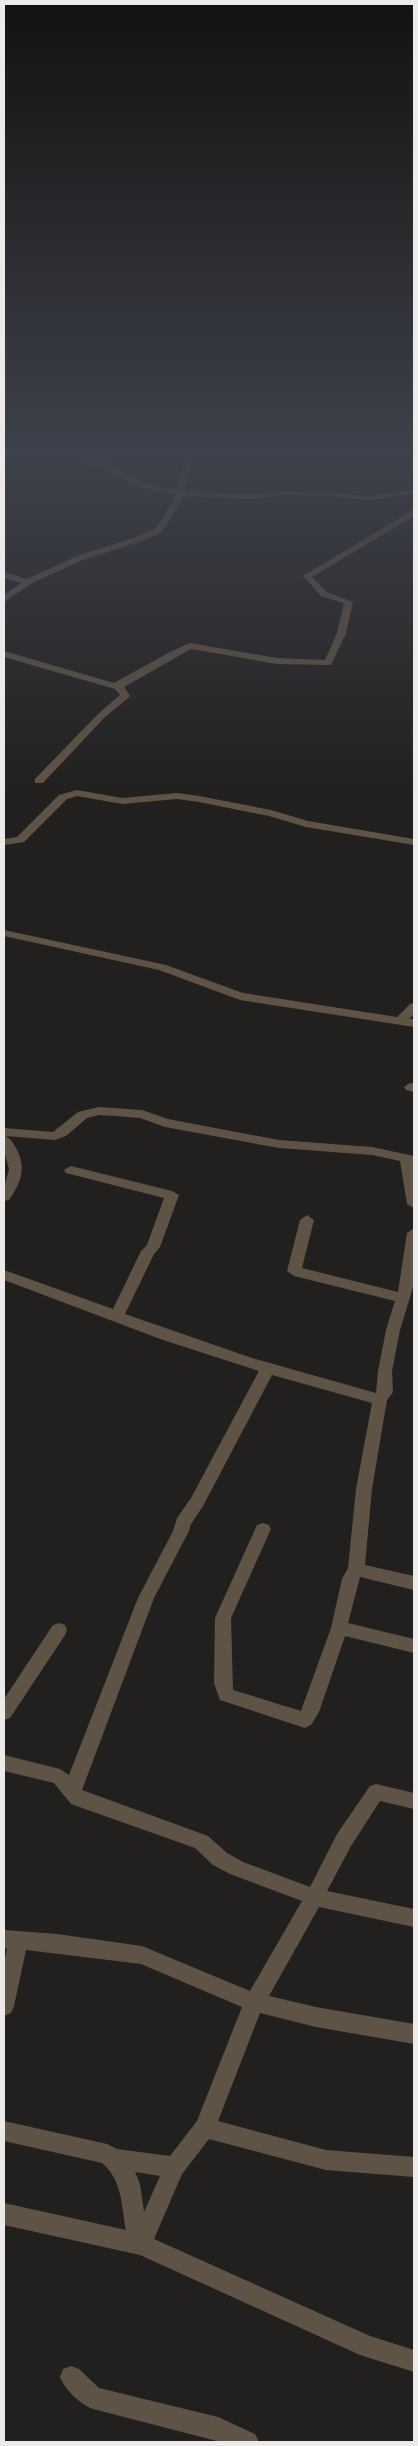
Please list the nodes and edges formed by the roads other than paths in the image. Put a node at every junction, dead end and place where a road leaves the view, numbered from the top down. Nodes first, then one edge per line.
1 (60, 567) edge
2 (320, 567) edge
3 (4, 575) edge
4 (28, 582) junction
5 (4, 599) edge
6 (4, 654) edge
7 (118, 686) junction
8 (39, 781) dead end
9 (4, 842) edge
10 (414, 842) edge
11 (4, 933) edge
12 (414, 1007) edge
13 (401, 1020) junction
14 (414, 1023) edge
15 (4, 1132) edge
16 (4, 1140) edge
17 (410, 1159) edge
18 (71, 1170) dead end
19 (4, 1197) edge
20 (414, 1204) edge
21 (307, 1220) dead end
22 (414, 1233) edge
23 (4, 1275) edge
24 (403, 1298) junction
25 (117, 1316) junction
26 (267, 1370) junction
27 (380, 1400) junction
28 (263, 1529) dead end
29 (356, 1569) junction
30 (414, 1583) edge
31 (339, 1628) junction
32 (59, 1630) dead end
33 (414, 1646) edge
34 (4, 1713) edge
35 (4, 1763) edge
36 (72, 1792) junction
37 (414, 1800) edge
38 (314, 1897) junction
39 (414, 1918) edge
40 (11, 1940) edge
41 (254, 2002) junction
42 (4, 2006) edge
43 (414, 2034) edge
44 (205, 2128) junction
45 (4, 2131) edge
46 (114, 2159) junction
47 (175, 2167) junction
48 (414, 2168) edge
49 (4, 2214) edge
50 (141, 2244) junction
51 (414, 2361) edge
52 (71, 2376) dead end
53 (247, 2442) edge

1 - 4 street
2 - 7 street
3 - 4 street
4 - 5 street
6 - 7 street
7 - 8 street
9 - 10 street
11 - 13 street
12 - 13 street
13 - 14 street
15 - 17 street
16 - 19 street
17 - 20 street
18 - 25 street
21 - 24 street
22 - 24 street
23 - 25 street
24 - 27 street
25 - 26 street
26 - 27 street
26 - 36 street
27 - 29 street
28 - 31 street
29 - 30 street
29 - 31 street
31 - 33 street
32 - 34 street
35 - 36 street
36 - 38 street
37 - 38 street
38 - 39 street
38 - 41 street
40 - 41 street
40 - 42 street
41 - 43 street
41 - 44 street
44 - 47 street
44 - 48 street
45 - 46 street
46 - 47 street
46 - 50 street
47 - 50 street
49 - 50 street
50 - 51 street
52 - 53 street

